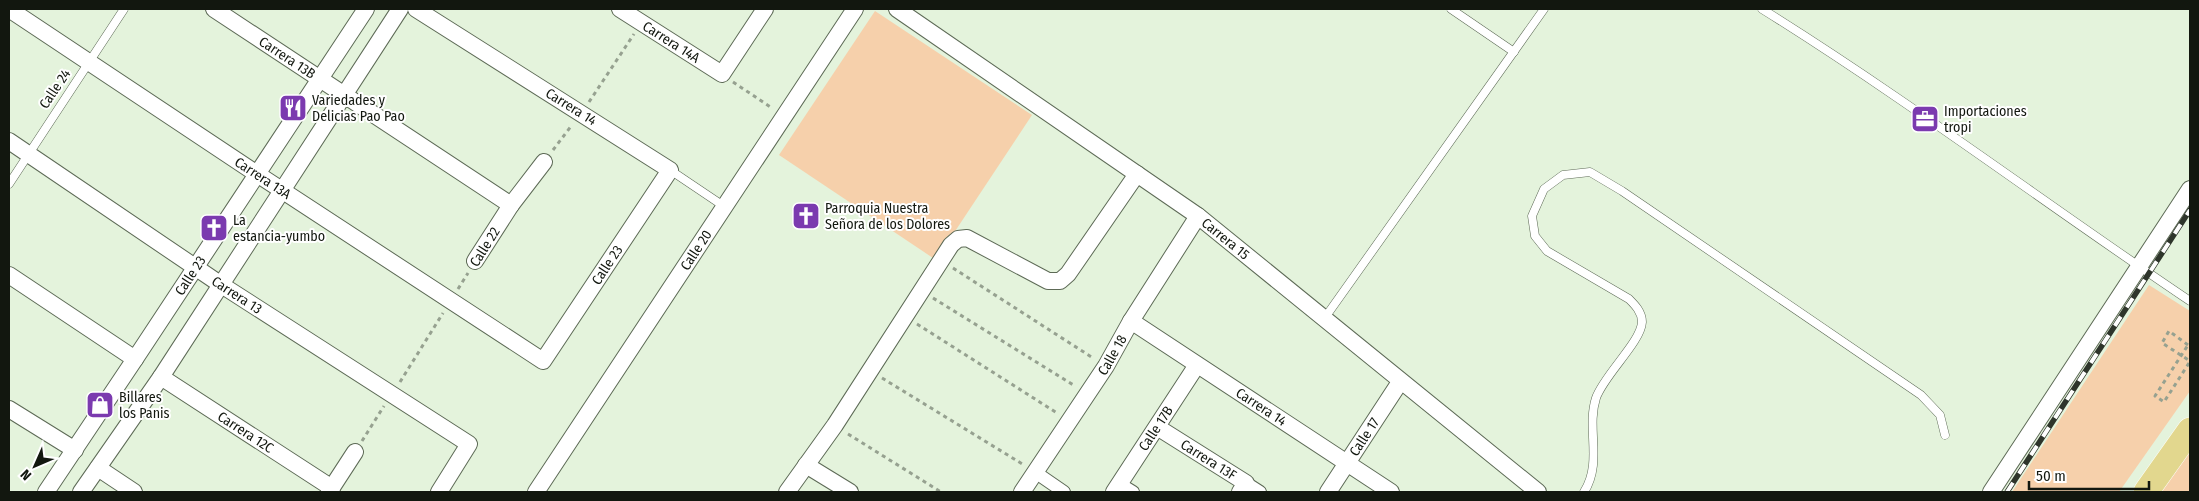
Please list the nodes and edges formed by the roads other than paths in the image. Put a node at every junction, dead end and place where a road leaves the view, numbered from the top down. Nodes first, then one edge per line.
1 (9, 9) edge
2 (124, 9) edge
3 (214, 9) edge
4 (366, 9) edge
5 (400, 9) edge
6 (416, 9) edge
7 (620, 9) edge
8 (765, 9) edge
9 (855, 9) edge
10 (897, 9) edge
11 (1451, 9) edge
12 (1544, 9) edge
13 (1762, 9) edge
14 (1514, 52) junction
15 (89, 62) junction
16 (320, 78) junction
17 (344, 95) junction
18 (9, 142) edge
19 (27, 154) junction
20 (544, 162) road end
21 (670, 170) junction
22 (257, 174) junction
23 (1137, 174) junction
24 (9, 184) edge
25 (282, 190) junction
26 (2190, 190) edge
27 (511, 205) junction
28 (725, 207) junction
29 (1198, 216) junction
30 (475, 261) road end
31 (2138, 266) junction
32 (196, 267) junction
33 (9, 275) edge
34 (220, 284) junction
35 (2190, 301) edge
36 (1324, 318) junction
37 (1131, 321) junction
38 (135, 360) junction
39 (544, 361) joint
40 (1197, 365) junction
41 (161, 376) junction
42 (1400, 382) junction
43 (9, 408) edge
44 (1157, 427) junction
45 (2190, 430) edge
46 (1945, 435) dead end
47 (75, 450) junction
48 (355, 452) road end
49 (1347, 463) junction
50 (806, 464) junction
51 (98, 468) junction
52 (1035, 472) junction
53 (1243, 488) edge
54 (1122, 489) edge
55 (330, 490) edge
56 (46, 492) edge
57 (82, 492) edge
58 (134, 492) edge
59 (439, 492) edge
60 (536, 492) edge
61 (787, 492) edge
62 (850, 492) edge
63 (1022, 492) edge
64 (1064, 492) edge
65 (1260, 492) edge
66 (1328, 492) edge
67 (1391, 492) edge
68 (1538, 492) edge
69 (1584, 492) edge
70 (1991, 492) edge
71 (2146, 492) edge

1 - 15 street, Carrera 13A
2 - 15 lane, Calle 24
3 - 16 street, Carrera 13B
4 - 16 street, Calle 23
5 - 17 street
6 - 21 street, Carrera 14
7 - 8 street, Carrera 14A
9 - 28 street, Calle 20
10 - 23 street, Carrera 15
11 - 14 lane
12 - 14 lane
13 - 31 lane
14 - 36 lane
15 - 19 lane, Calle 24
15 - 22 street, Carrera 13A
16 - 17 street, Carrera 13B
16 - 22 street, Calle 23
17 - 25 street
17 - 27 street, Carrera 13B
18 - 19 street, Carrera 13
19 - 24 lane, Calle 24
19 - 32 street, Carrera 13
20 - 27 street, Calle 22
21 - 28 lane, Carrera 14
21 - 39 street, Calle 23
22 - 25 street, Carrera 13A
22 - 32 street, Calle 23
23 - 29 street, Carrera 15
23 - 50 street
25 - 34 street
25 - 39 street, Carrera 13A
26 - 31 street
27 - 30 street, Calle 22
28 - 60 street, Calle 20
29 - 36 street, Carrera 15
29 - 37 street, Calle 18
31 - 35 lane
31 - 70 street
32 - 34 street, Carrera 13
32 - 38 street, Calle 23
33 - 38 street
34 - 41 street
34 - 59 street, Carrera 13
36 - 42 street, Carrera 15
37 - 40 street, Carrera 14
37 - 52 street, Calle 18
38 - 47 street, Calle 23
40 - 44 street, Calle 17B
40 - 49 street, Carrera 14
41 - 51 street
41 - 55 street, Carrera 12C
42 - 49 street, Calle 17
42 - 68 street, Carrera 15
43 - 47 street
44 - 53 street, Carrera 13F
44 - 54 street, Calle 17B
45 - 71 main road
46 - 69 lane
47 - 56 street, Calle 23
48 - 55 street
49 - 66 street, Calle 17
49 - 67 street, Carrera 14
50 - 61 street
50 - 62 street
51 - 57 street
51 - 58 street
52 - 63 street, Calle 18
52 - 64 street
53 - 65 street, Carrera 13F

